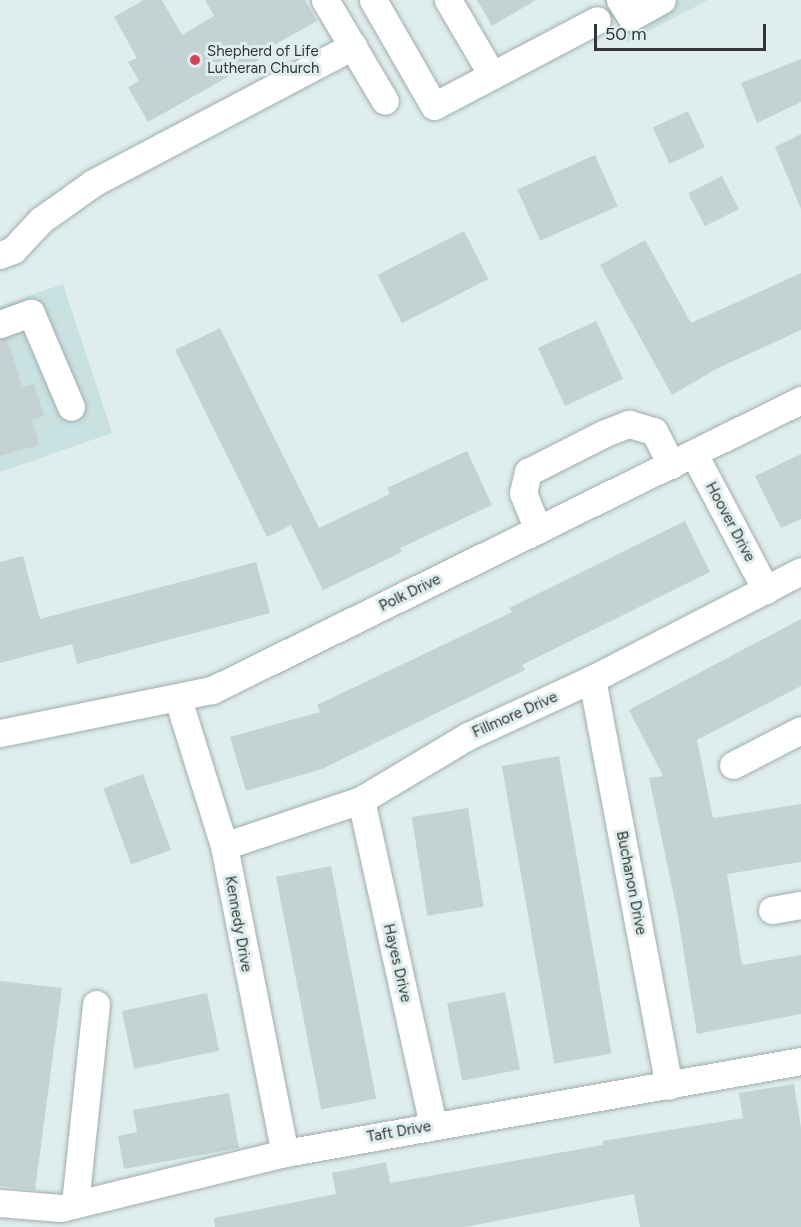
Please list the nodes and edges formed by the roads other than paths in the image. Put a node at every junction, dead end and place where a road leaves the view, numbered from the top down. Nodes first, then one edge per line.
1 (325, 0) edge
2 (373, 0) edge
3 (448, 0) edge
4 (620, 0) edge
5 (662, 0) edge
6 (597, 20) dead end
7 (353, 46) junction
8 (492, 75) junction
9 (385, 101) dead end
10 (0, 255) edge
11 (0, 324) edge
12 (801, 400) edge
13 (71, 407) dead end
14 (683, 460) junction
15 (538, 530) junction
16 (801, 571) edge
17 (766, 590) junction
18 (592, 680) junction
19 (178, 699) junction
20 (801, 730) edge
21 (0, 733) edge
22 (733, 765) dead end
23 (361, 800) junction
24 (224, 846) junction
25 (801, 905) edge
26 (772, 910) dead end
27 (96, 1004) dead end
28 (801, 1061) edge
29 (669, 1086) junction
30 (433, 1126) junction
31 (285, 1153) junction
32 (0, 1203) edge
33 (75, 1204) junction

1 - 7 street
2 - 8 street
3 - 8 street
4 - 5 street
6 - 8 street
7 - 9 street
7 - 10 street
11 - 13 street
12 - 14 street, Polk Drive
14 - 15 street, Polk Drive
14 - 15 street, Hoover Drive
14 - 17 street, Hoover Drive
15 - 19 street, Polk Drive
16 - 17 street, Fillmore Drive
17 - 18 street, Fillmore Drive
18 - 23 street, Fillmore Drive
18 - 29 street, Buchanon Drive
19 - 21 street, Polk Drive
19 - 24 street, Kennedy Drive
20 - 22 street
23 - 24 street, Fillmore Drive
23 - 30 street, Hayes Drive
24 - 31 street, Kennedy Drive
25 - 26 street
27 - 33 street
28 - 29 street, Taft Drive
29 - 30 street, Taft Drive
30 - 31 street, Taft Drive
31 - 33 street, Taft Drive
32 - 33 street, Taft Drive

